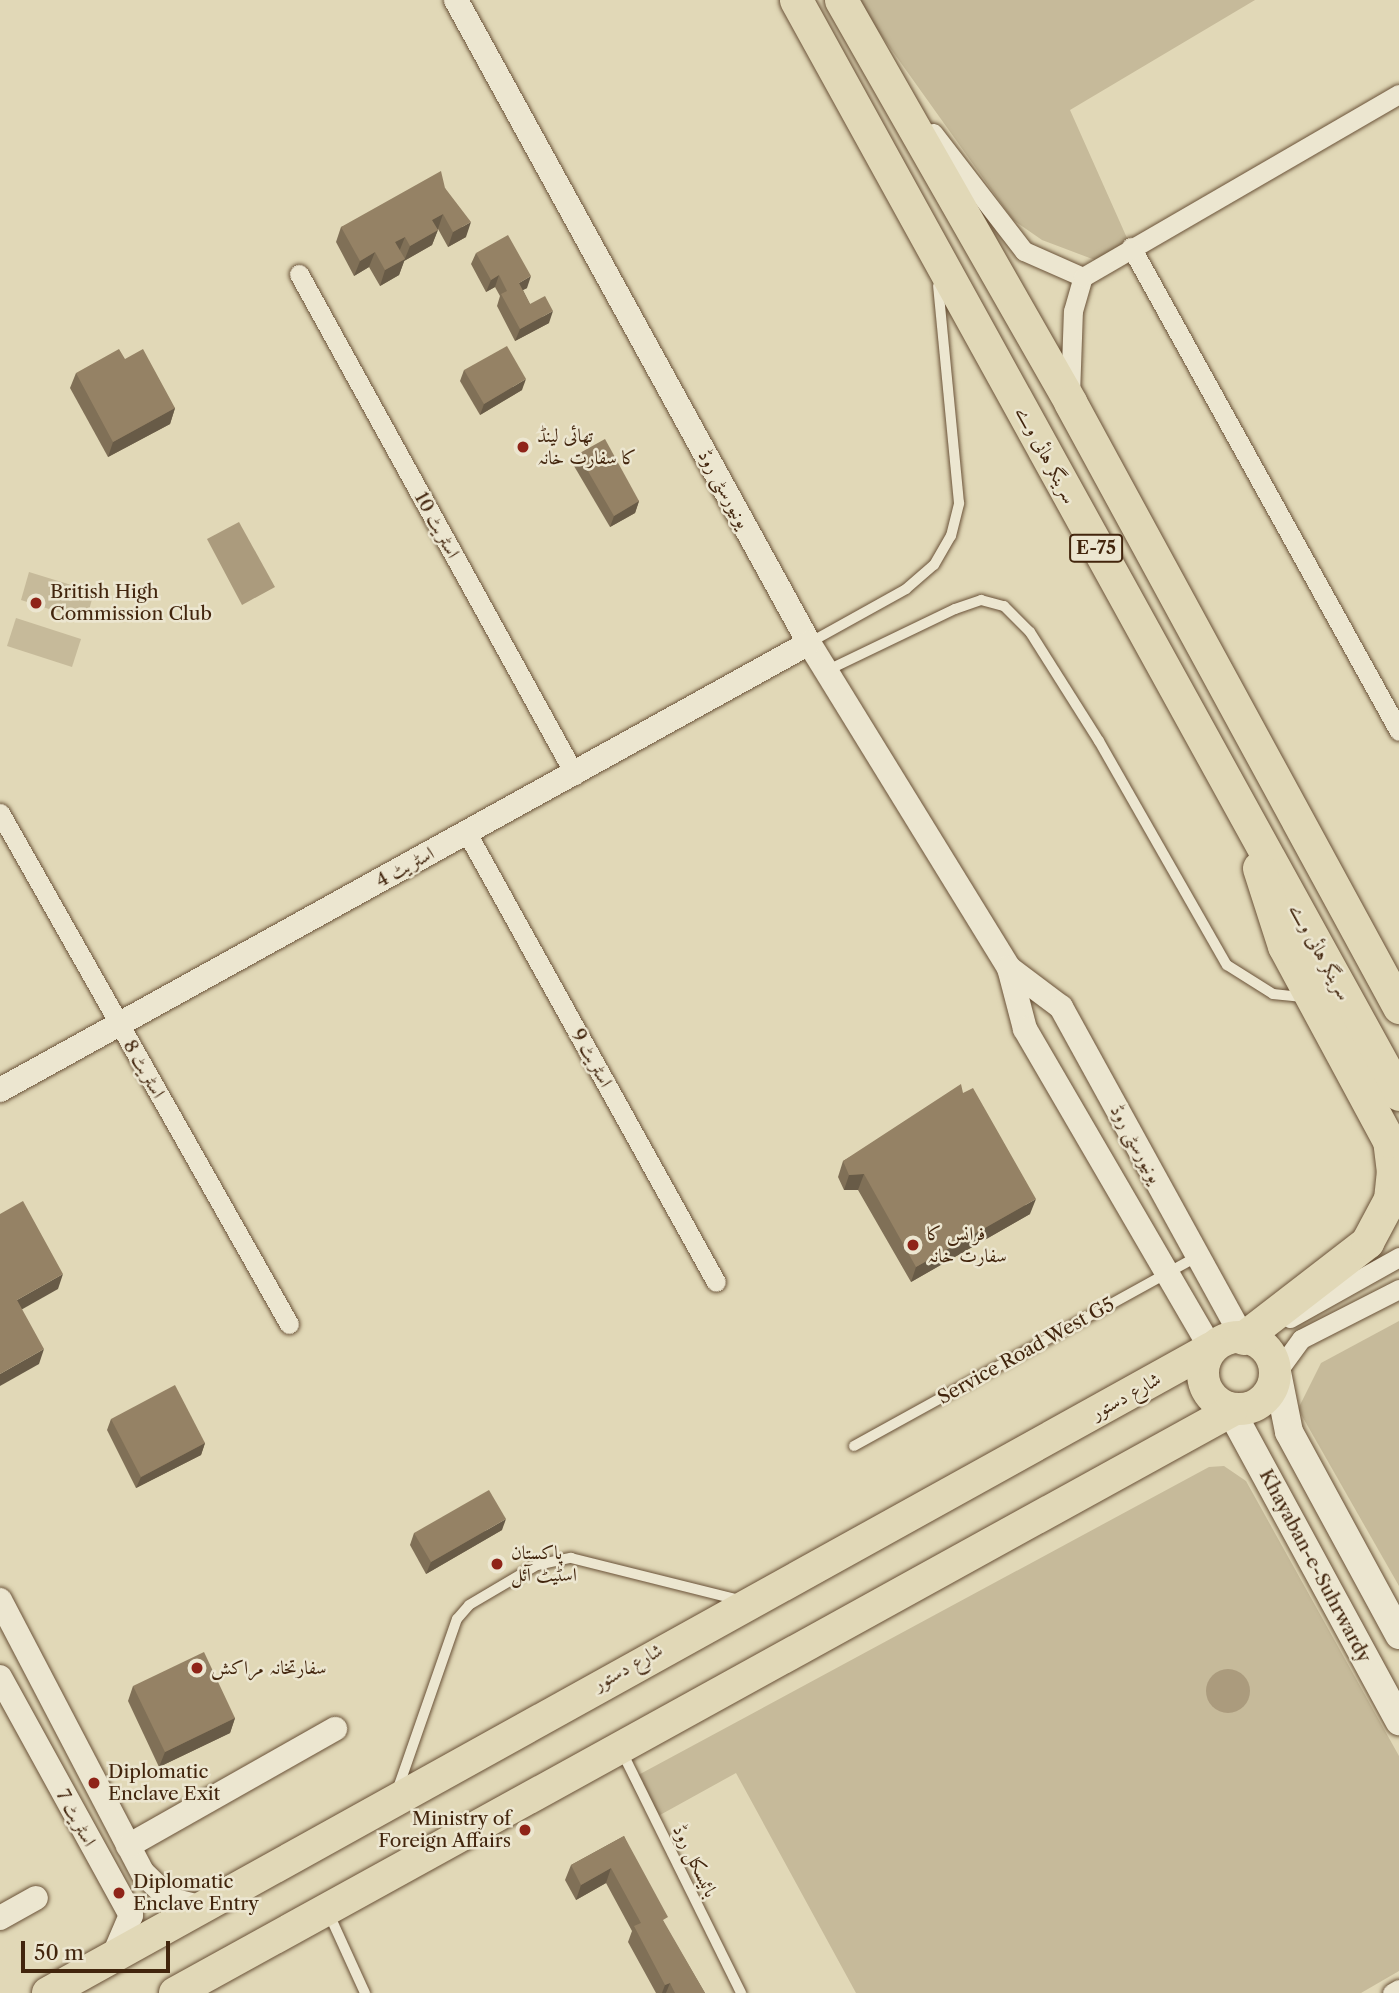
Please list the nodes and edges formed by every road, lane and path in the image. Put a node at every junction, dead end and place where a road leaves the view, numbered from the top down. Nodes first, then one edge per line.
1 (456, 0) edge
2 (796, 0) edge
3 (844, 6) edge
4 (1399, 94) edge
5 (924, 227) junction
6 (1131, 247) junction
7 (299, 274) dead end
8 (1083, 277) junction
9 (1070, 402) junction
10 (809, 643) junction
11 (826, 671) junction
12 (1393, 705) edge
13 (1399, 731) edge
14 (575, 775) junction
15 (0, 813) edge
16 (1249, 823) junction
17 (467, 833) junction
18 (1009, 968) junction
19 (1313, 998) junction
20 (1399, 1007) edge
21 (119, 1024) junction
22 (0, 1090) edge
23 (1399, 1094) edge
24 (1198, 1256) junction
25 (1399, 1257) edge
26 (1166, 1273) junction
27 (716, 1282) dead end
28 (1399, 1289) edge
29 (289, 1324) dead end
30 (1249, 1340) junction
31 (1211, 1348) junction
32 (1277, 1372) junction
33 (1231, 1411) junction
34 (854, 1446) dead end
35 (1316, 1483) junction
36 (1281, 1504) junction
37 (0, 1600) edge
38 (747, 1601) junction
39 (1399, 1635) edge
40 (0, 1677) edge
41 (1399, 1721) edge
42 (335, 1729) dead end
43 (618, 1744) junction
44 (395, 1798) junction
45 (128, 1846) junction
46 (36, 1898) dead end
47 (202, 1908) junction
48 (326, 1908) junction
49 (0, 1918) edge
50 (113, 1958) junction
51 (1399, 1989) edge
52 (48, 1993) edge
53 (175, 1993) edge
54 (365, 1993) edge
55 (741, 1993) edge
56 (1392, 1993) edge

1 - 10 street, یونیورسٹی روڈ
2 - 5 highway, سرینگر ہائی وے / E-75
3 - 8 street
3 - 9 highway, E-75
4 - 6 street
5 - 10 lane
5 - 16 highway, سرینگر ہائی وے / E-75
6 - 8 street
6 - 12 street
7 - 14 street, اسٹریٹ 10
8 - 9 street
9 - 20 highway, E-75
10 - 11 street, یونیورسٹی روڈ
10 - 14 street, اسٹریٹ 4
11 - 18 street, یونیورسٹی روڈ
11 - 19 lane
12 - 13 street
14 - 17 street, اسٹریٹ 4
15 - 21 street, اسٹریٹ 8
16 - 19 highway
16 - 23 highway, سرینگر ہائی وے / E-75
17 - 21 street, اسٹریٹ 4
17 - 27 street, اسٹریٹ 9
18 - 24 street, یونیورسٹی روڈ
18 - 26 street, یونیورسٹی روڈ
19 - 30 highway
21 - 22 street, اسٹریٹ 4
21 - 29 street, اسٹریٹ 8
24 - 26 lane, Service Road West G5
24 - 30 street, یونیورسٹی روڈ
25 - 30 street
26 - 31 street, یونیورسٹی روڈ
26 - 34 lane, Service Road West G5
28 - 32 street
30 - 31 main road
30 - 32 main road
31 - 33 main road
31 - 38 main road, شارع دستور
32 - 33 main road
32 - 35 main road, Khayaban-e-Suhrwardy
33 - 36 main road, Khayaban-e-Suhrwardy
33 - 43 main road
35 - 36 main road
35 - 39 main road, Khayaban-e-Suhrwardy
36 - 41 main road, Khayaban-e-Suhrwardy
37 - 45 street
38 - 44 main road, شارع دستور
38 - 44 lane
40 - 50 street, اسٹریٹ 7
42 - 45 street
43 - 48 main road
43 - 55 lane, بائیسکل روڈ
44 - 47 main road, شارع دستور
45 - 47 street
46 - 49 street
47 - 50 main road, شارع دستور
48 - 53 main road
48 - 54 lane
50 - 52 main road, شارع دستور
51 - 56 street

